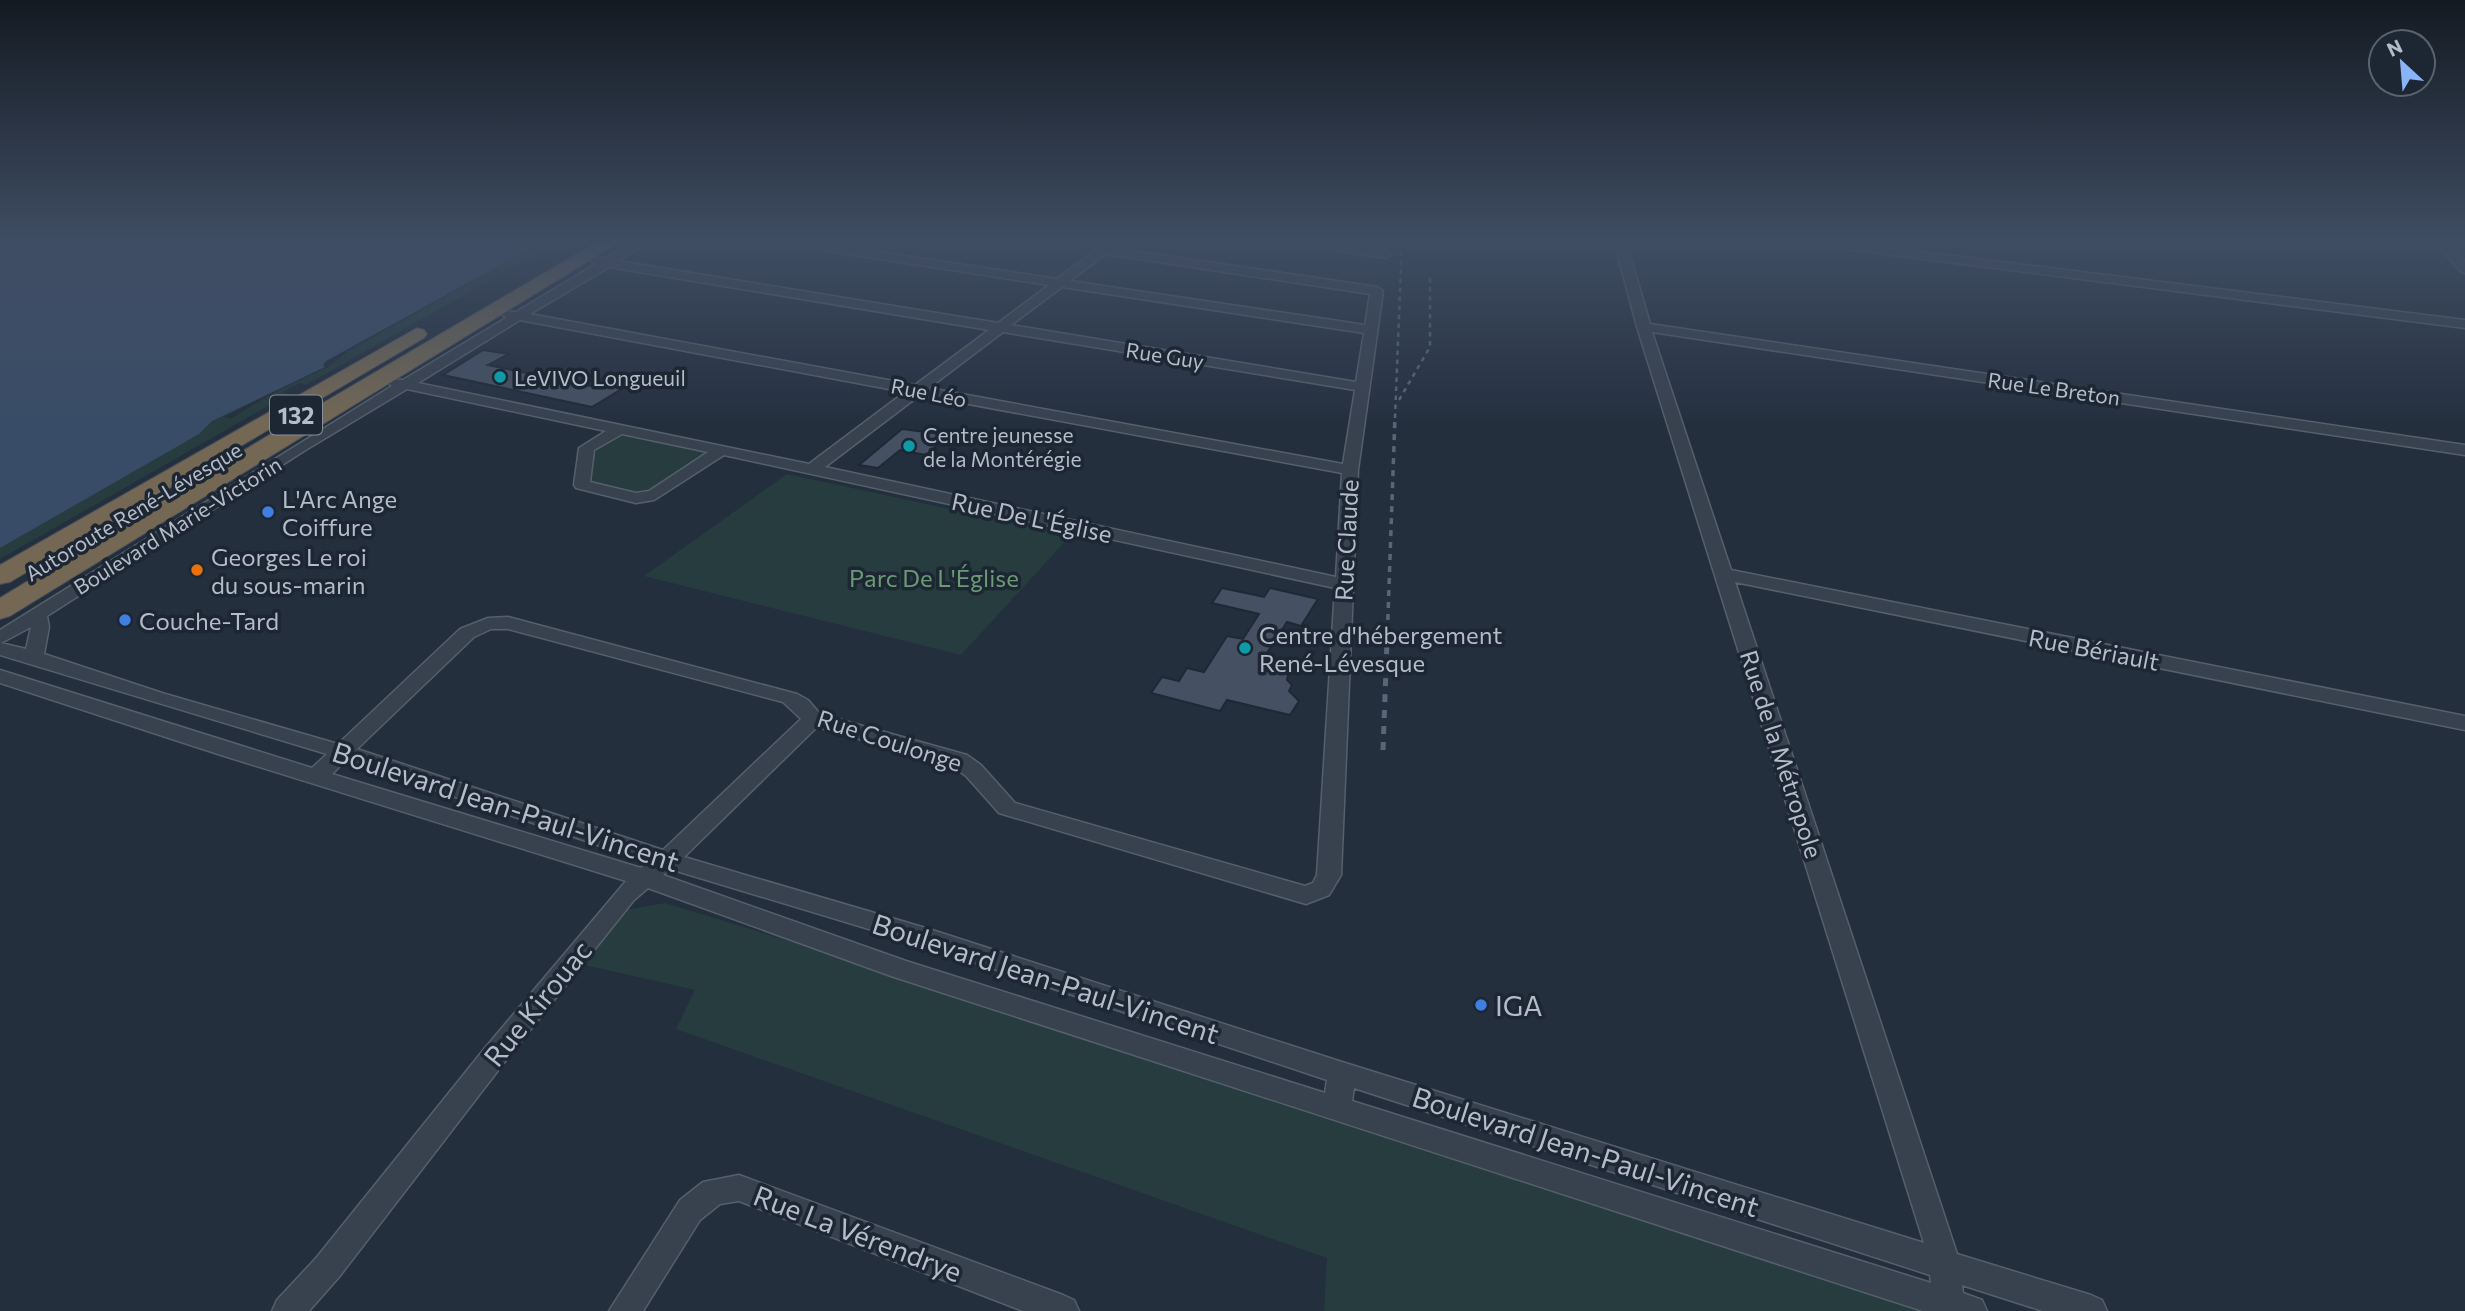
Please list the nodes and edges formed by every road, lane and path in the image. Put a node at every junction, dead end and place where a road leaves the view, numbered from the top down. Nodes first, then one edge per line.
1 (472, 302) edge
2 (507, 302) edge
3 (509, 302) edge
4 (513, 302) edge
5 (530, 302) edge
6 (870, 302) edge
7 (1034, 302) edge
8 (1186, 302) edge
9 (1375, 302) edge
10 (1637, 302) edge
11 (2292, 302) edge
12 (514, 314) junction
13 (2465, 324) edge
14 (1644, 327) junction
15 (1000, 328) junction
16 (1370, 330) junction
17 (400, 383) junction
18 (1361, 387) junction
19 (917, 390) junction
20 (620, 429) junction
21 (721, 450) junction
22 (2465, 450) edge
23 (812, 469) junction
24 (1350, 470) junction
25 (1724, 574) junction
26 (0, 576) edge
27 (1343, 584) junction
28 (0, 591) edge
29 (0, 601) edge
30 (0, 610) edge
31 (37, 614) junction
32 (0, 624) edge
33 (0, 638) edge
34 (0, 649) edge
35 (34, 657) junction
36 (3, 679) edge
37 (813, 719) junction
38 (2465, 723) edge
39 (343, 752) junction
40 (316, 777) junction
41 (667, 860) junction
42 (1329, 875) joint
43 (645, 878) junction
44 (1342, 1073) junction
45 (1337, 1108) junction
46 (1944, 1265) junction
47 (1956, 1308) edge
48 (288, 1311) edge
49 (625, 1311) edge
50 (1063, 1311) edge
51 (2091, 1311) edge

1 - 26 highway, Autoroute René-Lévesque
2 - 28 highway, Autoroute René-Lévesque / 132
3 - 29 highway
4 - 30 highway
5 - 12 street, Boulevard Marie-Victorin
6 - 15 street, Rue Guy
7 - 15 street
8 - 16 street
9 - 16 street, Rue Claude
10 - 14 street, Rue de la Métropole
11 - 13 street
12 - 17 street, Boulevard Marie-Victorin
12 - 19 street, Rue Léo
14 - 22 street, Rue Le Breton
14 - 25 street, Rue de la Métropole
15 - 18 street, Rue Guy
15 - 19 street
16 - 18 street, Rue Claude
17 - 20 street, Rue De L'Église
17 - 31 street, Boulevard Marie-Victorin
17 - 32 street, Boulevard Marie-Victorin
18 - 24 street, Rue Claude
19 - 23 street
19 - 24 street, Rue Léo
20 - 21 street, Rue De L'Église
20 - 21 street
21 - 23 street, Rue De L'Église
23 - 27 street, Rue De L'Église
24 - 27 street, Rue Claude
25 - 38 street, Rue Bériault
25 - 46 street, Rue de la Métropole
27 - 42 street, Rue Claude
31 - 33 street, Boulevard Marie-Victorin
31 - 35 street
34 - 35 street, Boulevard Jean-Paul-Vincent
35 - 39 street, Boulevard Jean-Paul-Vincent
36 - 40 street, Boulevard Jean-Paul-Vincent
37 - 39 street, Rue Coulonge
37 - 41 street, Rue Kirouac
37 - 42 street, Rue Coulonge
39 - 40 street, Rue Coulonge
39 - 41 street, Boulevard Jean-Paul-Vincent
40 - 43 street, Boulevard Jean-Paul-Vincent
41 - 43 street, Rue Kirouac
41 - 44 street, Boulevard Jean-Paul-Vincent
43 - 45 street, Boulevard Jean-Paul-Vincent
43 - 48 street, Rue Kirouac
44 - 45 street
44 - 46 street, Boulevard Jean-Paul-Vincent
45 - 47 street, Boulevard Jean-Paul-Vincent
46 - 47 street, Rue de la Métropole
46 - 51 street, Boulevard Jean-Paul-Vincent
49 - 50 street, Rue La Vérendrye

